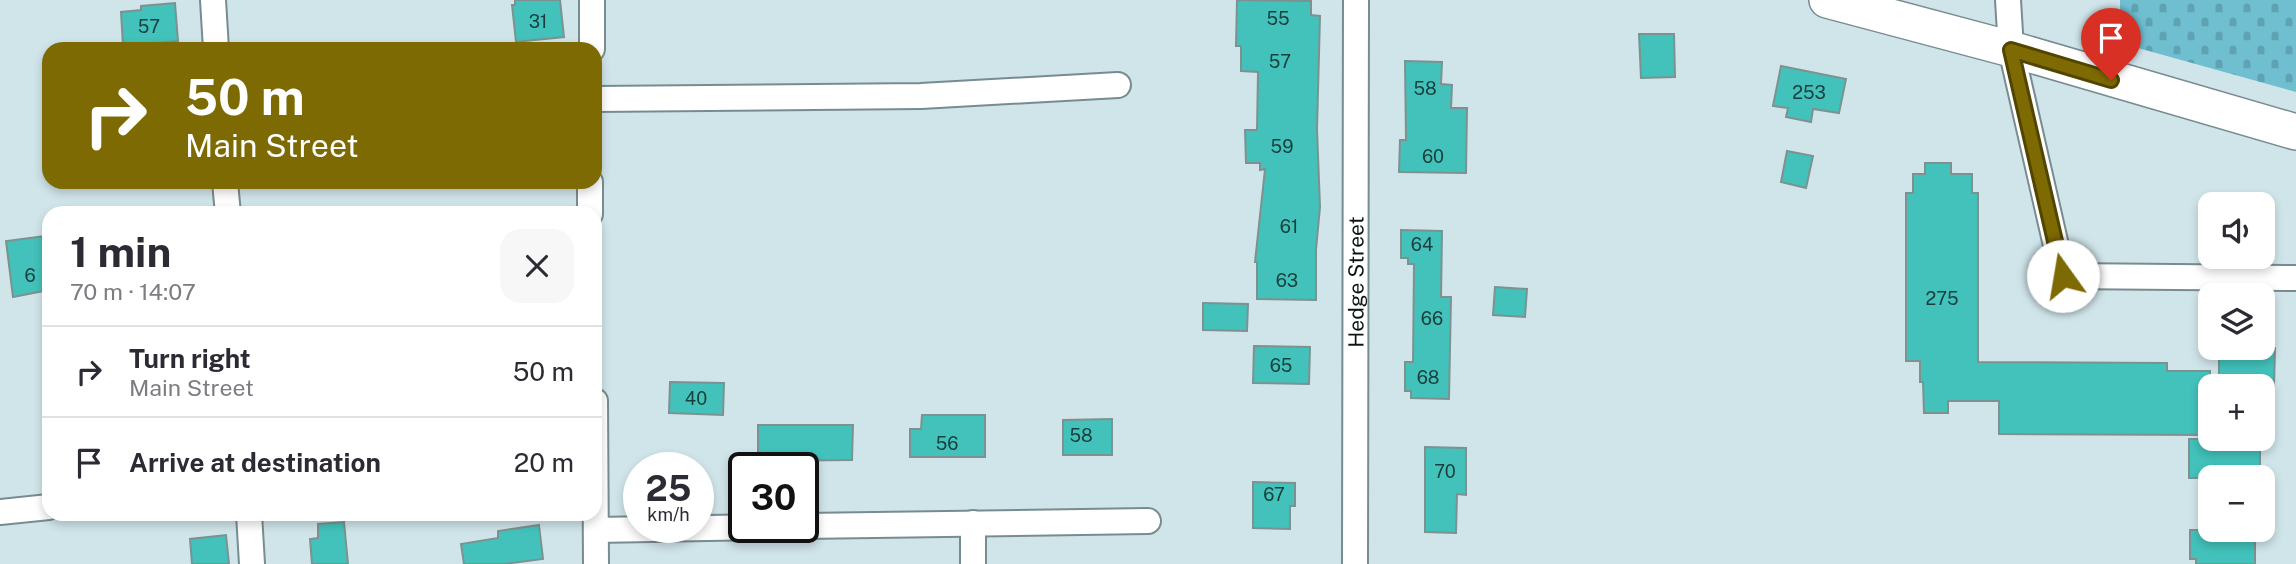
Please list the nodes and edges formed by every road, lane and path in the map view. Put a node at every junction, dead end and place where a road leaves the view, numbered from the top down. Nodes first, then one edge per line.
1 (213, 0) edge
2 (593, 0) edge
3 (1356, 0) edge
4 (1828, 0) edge
5 (2008, 0) edge
6 (216, 42) edge
7 (592, 42) edge
8 (2011, 50) junction
9 (1118, 85) dead end
10 (602, 99) edge
11 (2296, 132) edge
12 (2296, 278) edge
13 (42, 508) edge
14 (0, 512) edge
15 (250, 521) edge
16 (596, 521) edge
17 (1147, 521) dead end
18 (973, 523) junction
19 (819, 526) edge
20 (728, 528) edge
21 (596, 530) junction
22 (253, 564) edge
23 (596, 564) edge
24 (973, 564) edge
25 (1354, 564) edge

1 - 6 street
2 - 7 street
3 - 25 street, Hedge Street
4 - 8 main road
5 - 8 street
8 - 11 main road
8 - 12 street
9 - 10 street
13 - 14 street
15 - 22 street
16 - 21 street
17 - 18 street
18 - 19 street
18 - 24 street
20 - 21 street
21 - 23 street

